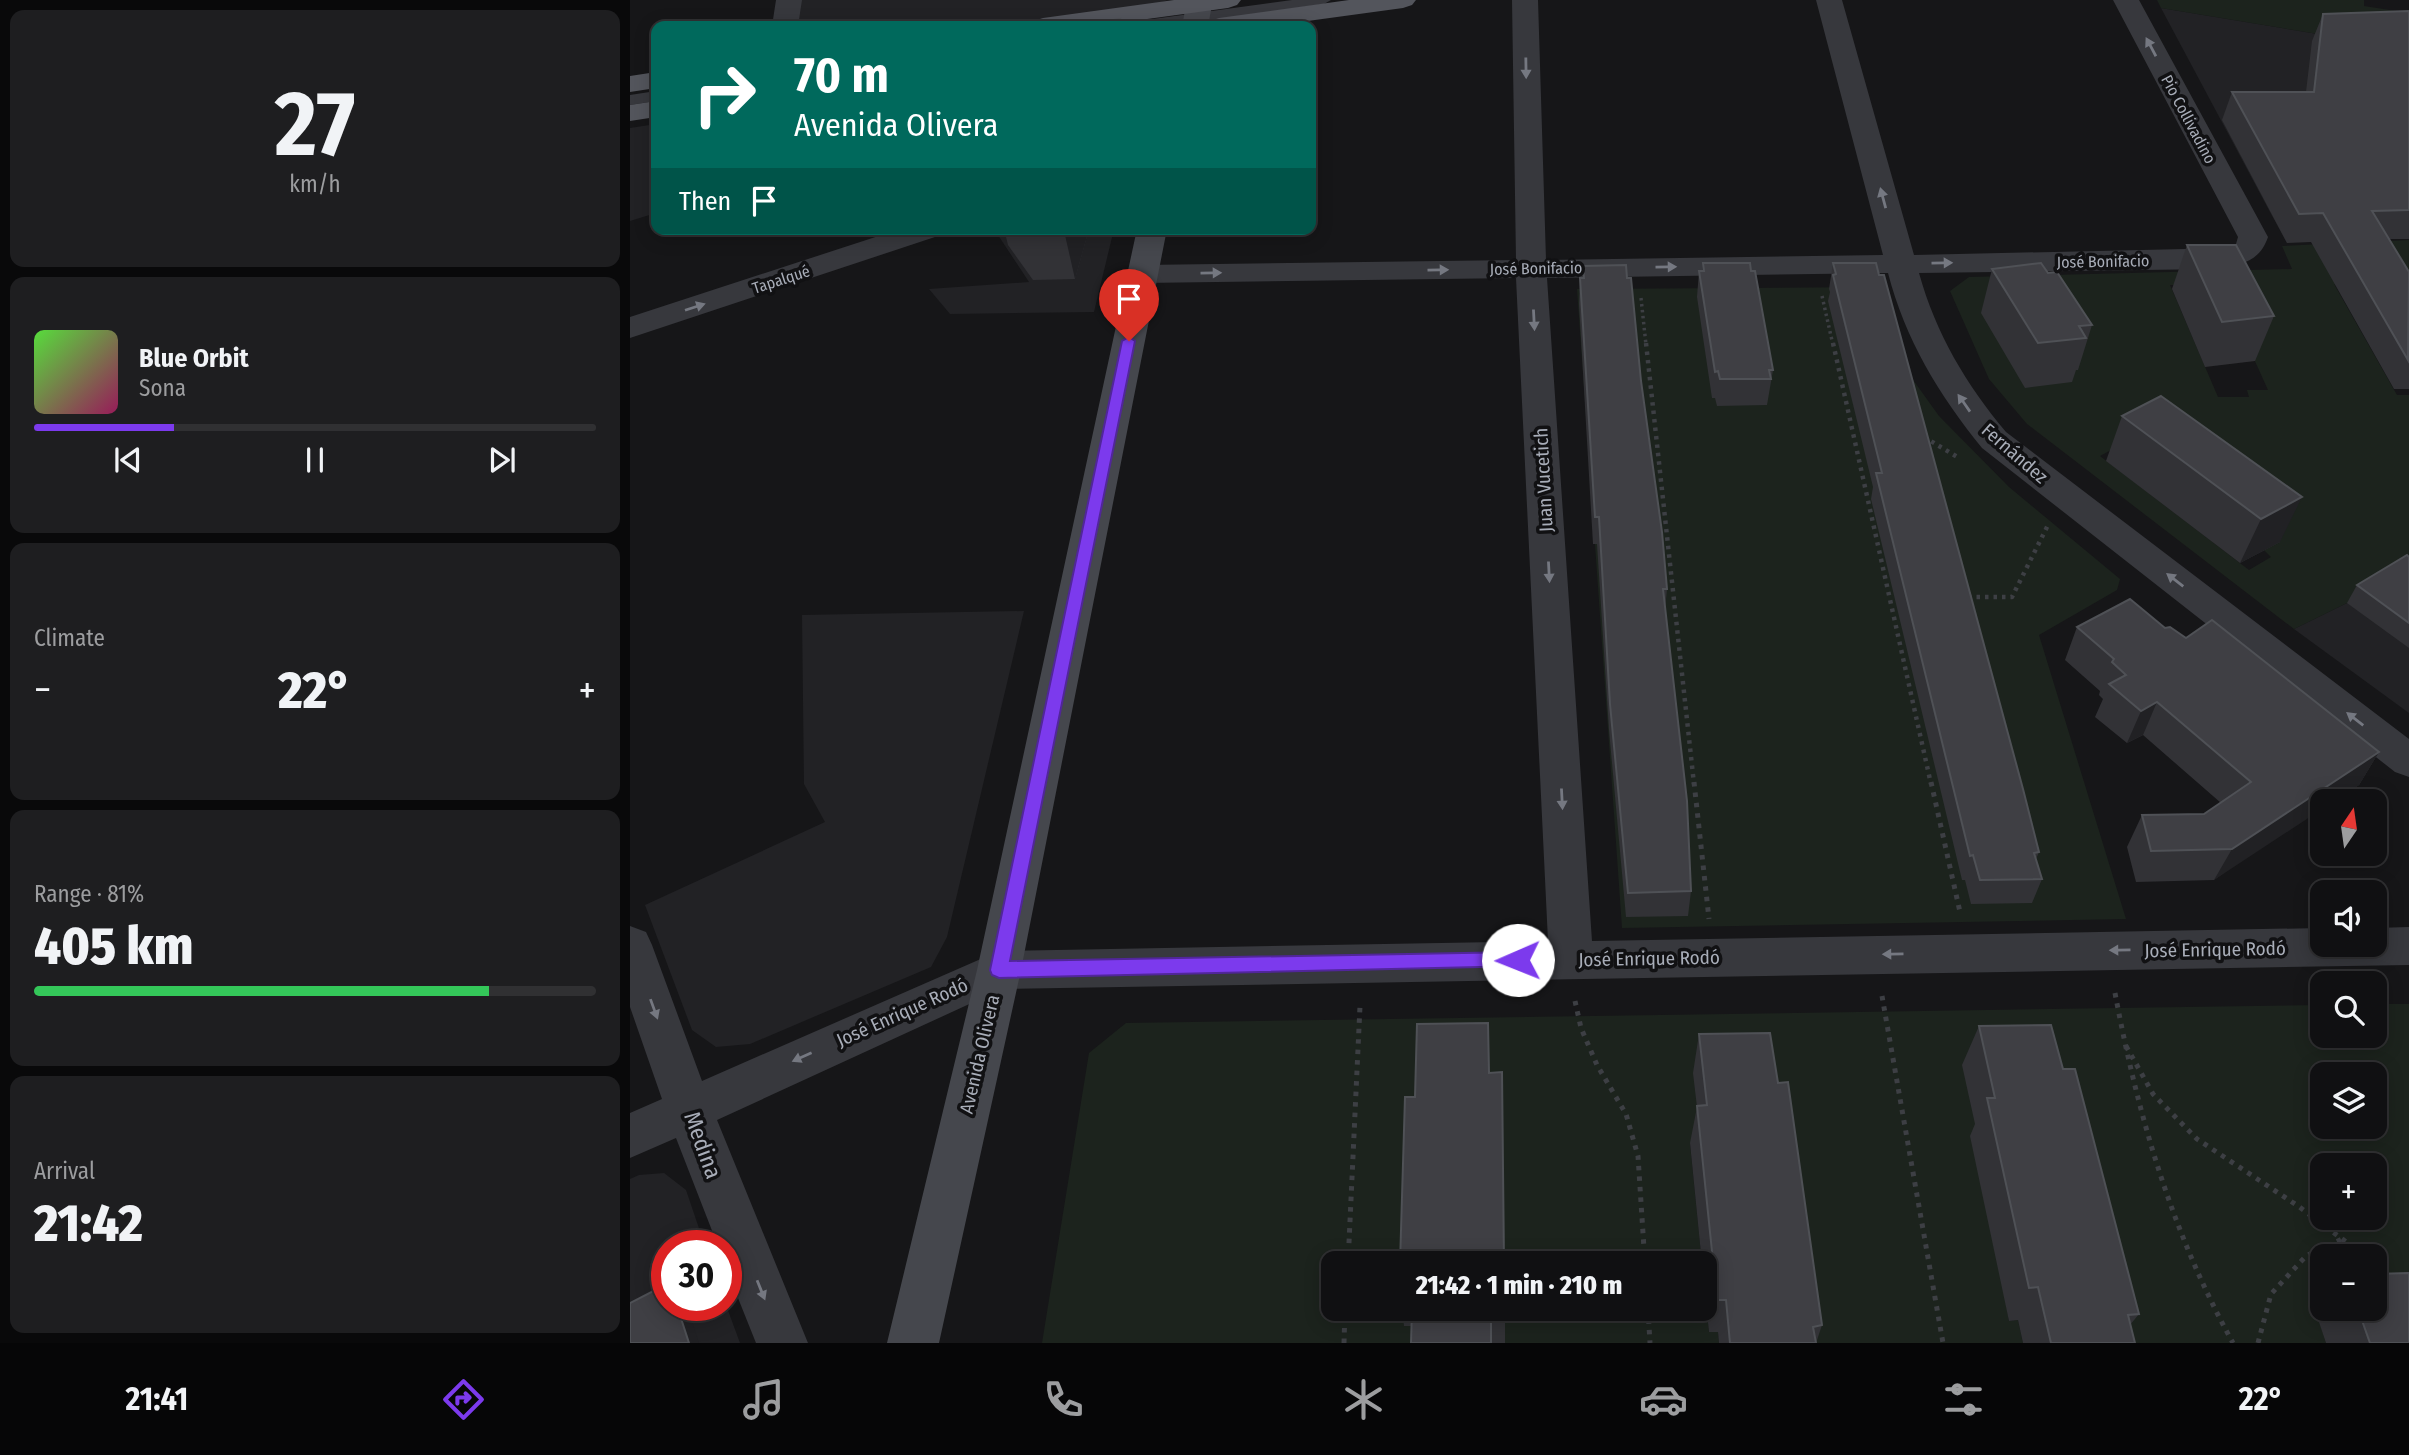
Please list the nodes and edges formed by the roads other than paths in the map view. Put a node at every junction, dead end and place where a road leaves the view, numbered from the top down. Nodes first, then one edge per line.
1 (789, 0) edge
2 (1228, 0) edge
3 (1324, 0) edge
4 (1404, 0) edge
5 (1525, 0) edge
6 (1829, 0) edge
7 (2126, 0) edge
8 (1202, 15) edge
9 (786, 21) edge
10 (1115, 21) edge
11 (1167, 21) edge
12 (651, 81) edge
13 (630, 84) edge
14 (651, 97) edge
15 (630, 100) edge
16 (651, 110) edge
17 (630, 113) edge
18 (913, 235) edge
19 (1151, 235) edge
20 (2253, 237) joint
21 (1900, 264) junction
22 (1531, 268) junction
23 (1142, 274) junction
24 (630, 328) edge
25 (2409, 761) edge
26 (630, 944) edge
27 (2409, 946) edge
28 (999, 970) junction
29 (1572, 974) junction
30 (690, 1108) junction
31 (630, 1136) edge
32 (782, 1343) edge
33 (913, 1343) edge

1 - 9 street
2 - 8 main road
3 - 8 lane
4 - 8 main road
5 -> 22 street, Juan Vucetich
21 -> 6 street, Fernández
20 -> 7 street, Pio Collivadino
8 - 10 main road
8 - 11 lane
12 - 13 main road
14 - 15 lane
16 - 17 main road
24 -> 18 street, Tapalqué
19 - 23 main road, Avenida Olivera
21 -> 20 street, José Bonifacio
22 -> 21 street, José Bonifacio
25 -> 21 street, Fernández
23 -> 22 street, José Bonifacio
22 -> 29 street, Juan Vucetich
23 - 28 main road, Avenida Olivera
26 -> 30 street, Medina
27 -> 29 street, José Enrique Rodó
28 - 29 street, José Enrique Rodó
28 -> 30 street, José Enrique Rodó
28 - 33 main road, Avenida Olivera
30 - 31 street, José Enrique Rodó
30 -> 32 street, Medina

